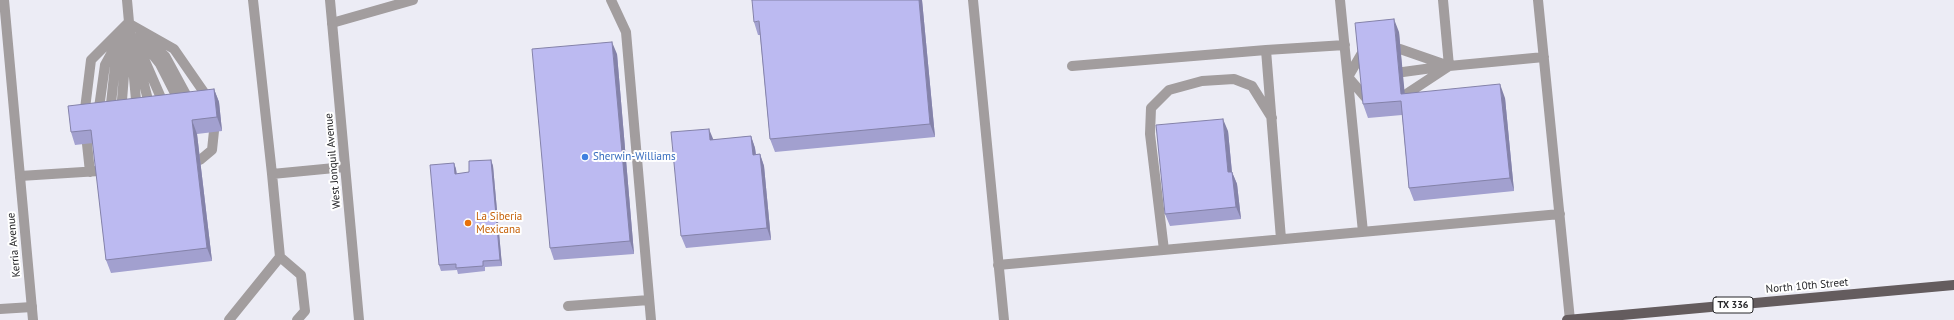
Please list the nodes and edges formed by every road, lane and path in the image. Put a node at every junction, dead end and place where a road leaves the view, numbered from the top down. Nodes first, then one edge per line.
1 (4, 0) edge
2 (126, 0) edge
3 (253, 0) edge
4 (330, 0) edge
5 (412, 0) edge
6 (611, 0) edge
7 (973, 0) edge
8 (1340, 0) edge
9 (1443, 0) edge
10 (1538, 0) edge
11 (128, 23) junction
12 (332, 23) junction
13 (1345, 46) junction
14 (1400, 49) dead end
15 (1266, 50) junction
16 (1362, 53) edge
17 (1544, 57) junction
18 (1072, 66) dead end
19 (1449, 66) junction
20 (1402, 72) dead end
21 (1359, 75) edge
22 (1348, 76) junction
23 (1405, 95) edge
24 (1366, 98) edge
25 (211, 103) edge
26 (186, 106) edge
27 (166, 108) edge
28 (151, 110) edge
29 (137, 112) edge
30 (121, 113) edge
31 (110, 114) edge
32 (98, 116) edge
33 (84, 117) edge
34 (1272, 118) junction
35 (214, 132) edge
36 (87, 144) edge
37 (200, 160) dead end
38 (345, 167) junction
39 (272, 174) junction
40 (20, 176) junction
41 (1560, 214) junction
42 (1363, 232) junction
43 (1281, 239) junction
44 (1164, 250) junction
45 (280, 257) junction
46 (998, 265) junction
47 (1954, 285) edge
48 (649, 300) junction
49 (568, 306) dead end
50 (32, 307) junction
51 (0, 309) edge
52 (1602, 318) edge
53 (33, 320) edge
54 (229, 320) edge
55 (297, 320) edge
56 (359, 320) edge
57 (651, 320) edge
58 (1004, 320) edge
59 (1567, 320) edge
60 (1570, 320) edge

1 - 40 street, Kerria Avenue
2 - 11 street
3 - 39 street
4 - 12 street, West Jonquil Avenue
5 - 12 street
6 - 48 street
7 - 46 street
8 - 13 street
9 - 19 street
10 - 17 street
11 - 25 street
11 - 26 street
11 - 27 street
11 - 28 street
11 - 29 street
11 - 30 street
11 - 31 street
11 - 32 street
11 - 33 street
12 - 38 street, West Jonquil Avenue
13 - 15 street
13 - 22 street
14 - 19 street
15 - 18 street
15 - 34 street
16 - 22 street
17 - 19 street
17 - 41 street
19 - 20 street
19 - 23 street
21 - 22 street
22 - 24 street
22 - 42 street
34 - 43 street
34 - 44 street
35 - 37 street
36 - 40 street
38 - 39 street
38 - 56 street, West Jonquil Avenue
39 - 45 street
40 - 50 street, Kerria Avenue
41 - 42 street
41 - 60 street
42 - 43 street
43 - 44 street
44 - 46 street
45 - 54 street
45 - 55 street
46 - 58 street
47 - 52 main road, North 10th Street / TX 336
48 - 49 street
48 - 57 street
50 - 51 street
50 - 53 street, Kerria Avenue
52 - 60 main road, North 10th Street / TX 336
59 - 60 main road, North 10th Street / TX 336

